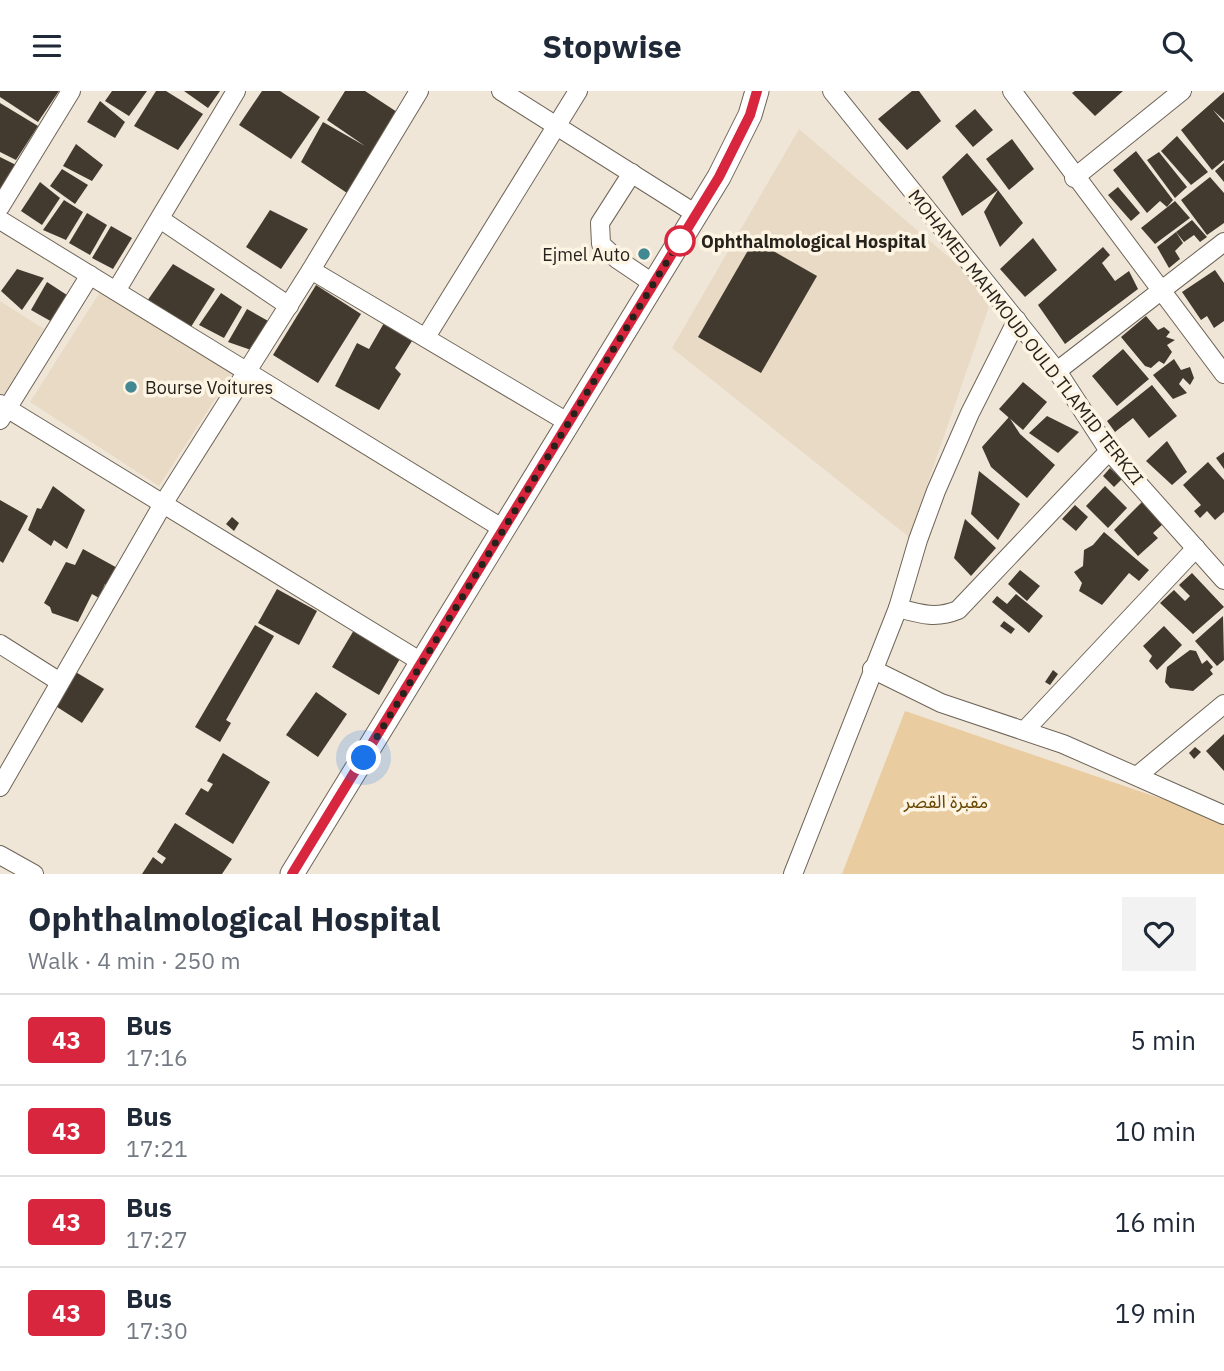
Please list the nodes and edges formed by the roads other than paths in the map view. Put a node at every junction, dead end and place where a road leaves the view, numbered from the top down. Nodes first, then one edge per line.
1 (72, 91) edge
2 (236, 91) edge
3 (419, 91) edge
4 (501, 91) edge
5 (578, 91) edge
6 (757, 91) edge
7 (832, 91) edge
8 (1012, 91) edge
9 (1182, 91) edge
10 (557, 126) junction
11 (632, 173) junction
12 (1074, 178) junction
13 (0, 207) edge
14 (696, 214) junction
15 (160, 219) junction
16 (0, 220) edge
17 (1224, 241) edge
18 (311, 270) junction
19 (90, 275) junction
20 (654, 284) junction
21 (1161, 289) junction
22 (116, 291) junction
23 (289, 306) junction
24 (1017, 320) junction
25 (426, 337) junction
26 (247, 370) junction
27 (1057, 371) junction
28 (1224, 374) edge
29 (2, 411) edge
30 (569, 423) junction
31 (1110, 451) junction
32 (163, 504) junction
33 (505, 530) junction
34 (1196, 548) junction
35 (1224, 580) edge
36 (898, 608) junction
37 (0, 644) edge
38 (423, 663) junction
39 (872, 669) junction
40 (60, 682) junction
41 (1224, 705) edge
42 (1025, 730) junction
43 (1137, 776) junction
44 (0, 787) edge
45 (1224, 815) edge
46 (0, 855) edge
47 (34, 874) edge
48 (292, 874) edge
49 (793, 874) edge

1 - 13 street
2 - 15 street
3 - 18 street
4 - 10 street
5 - 10 street
6 - 14 main road
7 - 24 street, MOHAMED MAHMOUD OULD TLAMID TERKZI
8 - 12 street
9 - 12 street
10 - 11 street
10 - 25 street
11 - 14 street
11 - 20 street
12 - 21 street
14 - 20 main road
15 - 22 street
15 - 23 street
16 - 19 street
17 - 21 street
18 - 23 street
18 - 25 street
19 - 22 street
19 - 29 street
20 - 30 main road
21 - 27 street
21 - 28 street
22 - 26 street
23 - 26 street
24 - 27 street, MOHAMED MAHMOUD OULD TLAMID TERKZI
24 - 36 street
25 - 30 street
26 - 32 street
26 - 33 street
27 - 31 street, MOHAMED MAHMOUD OULD TLAMID TERKZI
29 - 32 street
30 - 33 main road
31 - 34 street, MOHAMED MAHMOUD OULD TLAMID TERKZI
31 - 36 street
32 - 38 street
32 - 40 street
33 - 38 main road
34 - 35 street, MOHAMED MAHMOUD OULD TLAMID TERKZI
34 - 42 street
36 - 39 street
37 - 40 street
38 - 48 main road
39 - 42 street
39 - 49 street
40 - 44 street
41 - 43 street
42 - 43 street
43 - 45 street
46 - 47 street

